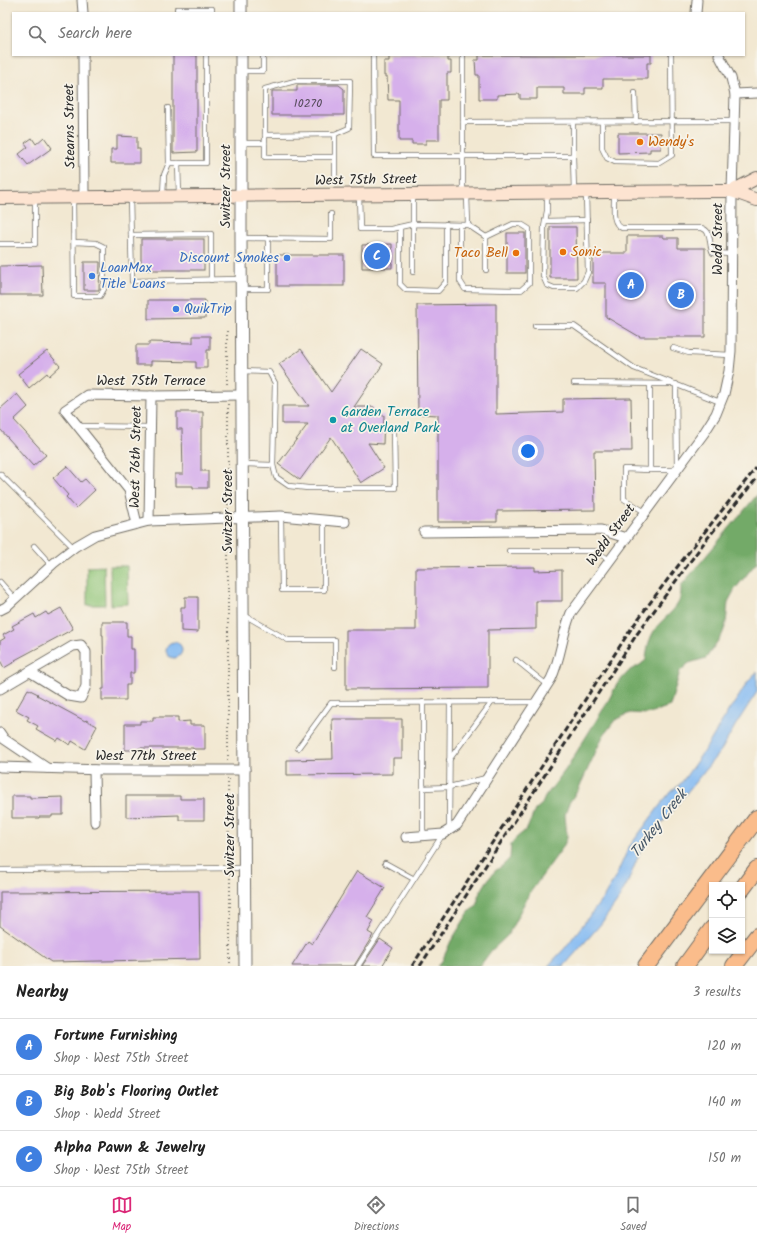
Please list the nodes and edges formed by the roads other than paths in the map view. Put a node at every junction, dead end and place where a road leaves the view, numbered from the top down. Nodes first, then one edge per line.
1 (82, 0) edge
2 (241, 0) edge
3 (697, 0) edge
4 (177, 9) dead end
5 (83, 12) edge
6 (212, 12) edge
7 (241, 12) edge
8 (696, 12) edge
9 (83, 56) edge
10 (206, 56) edge
11 (241, 56) edge
12 (263, 56) edge
13 (373, 56) edge
14 (463, 56) edge
15 (671, 56) edge
16 (720, 56) edge
17 (241, 71) junction
18 (757, 93) edge
19 (635, 94) dead end
20 (735, 94) junction
21 (168, 108) dead end
22 (734, 121) junction
23 (463, 122) junction
24 (573, 122) junction
25 (602, 122) junction
26 (636, 122) junction
27 (671, 122) junction
28 (335, 134) junction
29 (265, 135) junction
30 (241, 143) junction
31 (265, 143) junction
32 (463, 156) junction
33 (573, 156) junction
34 (335, 157) junction
35 (169, 163) junction
36 (178, 163) junction
37 (335, 176) dead end
38 (757, 178) edge
39 (732, 191) junction
40 (614, 192) junction
41 (547, 193) junction
42 (580, 193) junction
43 (412, 194) junction
44 (465, 194) junction
45 (359, 195) junction
46 (179, 196) junction
47 (241, 196) junction
48 (79, 197) junction
49 (130, 197) junction
50 (163, 197) junction
51 (0, 198) edge
52 (35, 198) junction
53 (757, 200) edge
54 (331, 214) dead end
55 (587, 220) junction
56 (545, 221) junction
57 (413, 224) junction
58 (446, 224) junction
59 (460, 225) junction
60 (468, 226) junction
61 (400, 227) junction
62 (131, 235) junction
63 (486, 237) junction
64 (241, 238) junction
65 (268, 238) junction
66 (74, 242) junction
67 (0, 244) edge
68 (732, 254) junction
69 (486, 270) dead end
70 (413, 272) dead end
71 (211, 280) junction
72 (241, 284) junction
73 (535, 326) dead end
74 (673, 348) dead end
75 (731, 355) junction
76 (242, 371) junction
77 (574, 383) dead end
78 (650, 384) junction
79 (676, 384) junction
80 (242, 395) junction
81 (152, 396) junction
82 (720, 402) junction
83 (78, 426) junction
84 (151, 427) junction
85 (394, 430) dead end
86 (243, 464) junction
87 (273, 465) junction
88 (650, 470) junction
89 (677, 470) junction
90 (0, 474) edge
91 (646, 512) junction
92 (281, 516) junction
93 (243, 518) junction
94 (149, 521) junction
95 (324, 521) junction
96 (345, 522) dead end
97 (137, 524) junction
98 (424, 532) dead end
99 (626, 538) junction
100 (34, 546) dead end
101 (74, 548) junction
102 (509, 551) dead end
103 (610, 560) junction
104 (52, 566) junction
105 (0, 582) edge
106 (15, 599) junction
107 (0, 610) edge
108 (244, 615) junction
109 (516, 660) dead end
110 (335, 667) dead end
111 (30, 672) junction
112 (547, 685) junction
113 (0, 689) edge
114 (423, 702) junction
115 (450, 702) junction
116 (492, 702) junction
117 (536, 702) junction
118 (0, 733) edge
119 (298, 748) dead end
120 (449, 760) junction
121 (0, 767) edge
122 (47, 768) junction
123 (94, 770) junction
124 (245, 770) junction
125 (488, 777) junction
126 (449, 787) junction
127 (423, 788) junction
128 (757, 818) edge
129 (95, 822) dead end
130 (446, 832) junction
131 (424, 836) junction
132 (406, 837) dead end
133 (385, 863) dead end
134 (245, 868) junction
135 (757, 869) edge
136 (0, 870) edge
137 (414, 880) junction
138 (745, 885) edge
139 (709, 933) edge
140 (757, 936) edge
141 (245, 966) edge
142 (358, 966) edge
143 (646, 966) edge
144 (684, 966) edge
145 (734, 966) edge

1 - 5 street
2 - 7 street
3 - 8 street
4 - 6 lane
9 - 48 street, Stearns Street
10 - 36 lane
11 - 17 street, Switzer Street
12 - 17 lane
13 - 32 lane
14 - 23 lane
15 - 27 lane
16 - 20 street, Wedd Street
17 - 30 street, Switzer Street
18 - 20 street
19 - 26 lane
20 - 22 street, Wedd Street
21 - 35 lane
22 - 27 lane
22 - 39 street, Wedd Street
23 - 24 lane
23 - 32 lane
24 - 25 lane
24 - 33 lane
25 - 26 lane
25 - 27 lane
26 - 27 lane
28 - 29 lane
28 - 29 lane
28 - 34 lane
29 - 31 lane
30 - 31 lane
30 - 47 street, Switzer Street
31 - 34 lane
32 - 33 lane
32 - 44 lane
33 - 42 lane
34 - 37 lane
35 - 36 lane
35 - 50 lane
36 - 46 lane
38 - 39 main road, West 75th Street
39 - 40 main road, West 75th Street
39 - 53 main road, West 75th Street
39 - 68 street, Wedd Street
40 - 42 main road, West 75th Street
40 - 68 lane
41 - 42 main road, West 75th Street
41 - 44 main road, West 75th Street
41 - 56 lane
42 - 55 lane
43 - 44 main road, West 75th Street
43 - 45 main road, West 75th Street
43 - 57 lane
44 - 60 lane
45 - 47 main road, West 75th Street
45 - 61 lane
46 - 47 main road, West 75th Street
46 - 50 main road, West 75th Street
47 - 64 street, Switzer Street
48 - 49 main road, West 75th Street
48 - 52 main road, West 75th Street
48 - 66 lane
49 - 50 main road, West 75th Street
49 - 62 lane
51 - 52 main road, West 75th Street
52 - 67 lane
54 - 65 lane
55 - 56 lane
55 - 56 lane
57 - 58 lane
57 - 61 lane
57 - 70 lane
58 - 59 lane
58 - 61 lane
59 - 60 lane
59 - 63 lane
60 - 63 lane
62 - 71 lane
62 - 71 lane
63 - 69 lane
64 - 65 lane
64 - 72 street, Switzer Street
65 - 72 lane
66 - 66 lane
68 - 75 street, Wedd Street
71 - 72 lane
72 - 76 street, Switzer Street
73 - 79 lane
74 - 75 lane
75 - 82 street, Wedd Street
76 - 80 street, Switzer Street
76 - 87 lane
77 - 78 lane
78 - 79 lane
78 - 88 lane
79 - 82 lane
79 - 89 lane
80 - 81 street, West 75th Terrace
80 - 86 street, Switzer Street
81 - 83 street, West 75th Terrace
81 - 84 street, West 76th Street
82 - 89 street, Wedd Street
83 - 84 lane
83 - 97 street
84 - 94 street, West 76th Street
85 - 87 lane
86 - 87 lane
86 - 93 street, Switzer Street
88 - 89 lane
88 - 91 lane
89 - 91 street, Wedd Street
90 - 101 lane
91 - 99 street, Wedd Street
92 - 93 street, West 76th Street
92 - 95 street, West 76th Street
92 - 95 lane
93 - 94 street, West 76th Street
93 - 108 street, Switzer Street
94 - 97 street
95 - 96 street, West 76th Street
97 - 101 street
98 - 99 street
99 - 103 street, Wedd Street
100 - 104 lane
101 - 104 street
102 - 103 lane
103 - 112 street, Wedd Street
104 - 106 street
105 - 106 lane
106 - 107 street
108 - 110 lane
108 - 124 street, Switzer Street
109 - 112 lane
111 - 111 street
111 - 113 street
112 - 117 street, Wedd Street
114 - 115 lane
114 - 119 lane
114 - 127 lane
115 - 116 lane
115 - 120 lane
116 - 117 lane
116 - 120 lane
117 - 125 street, Wedd Street
118 - 122 street
120 - 126 lane
121 - 122 street, West 77th Street
122 - 123 street, West 77th Street
123 - 124 street, West 77th Street
123 - 129 street
124 - 134 street, Switzer Street
125 - 126 lane
125 - 130 street, Wedd Street
126 - 127 lane
126 - 130 lane
127 - 131 lane
128 - 143 highway
130 - 131 street
130 - 137 lane
131 - 132 street
133 - 137 lane
134 - 136 lane
134 - 141 street, Switzer Street
135 - 138 highway
137 - 142 lane
139 - 144 highway
140 - 145 highway

